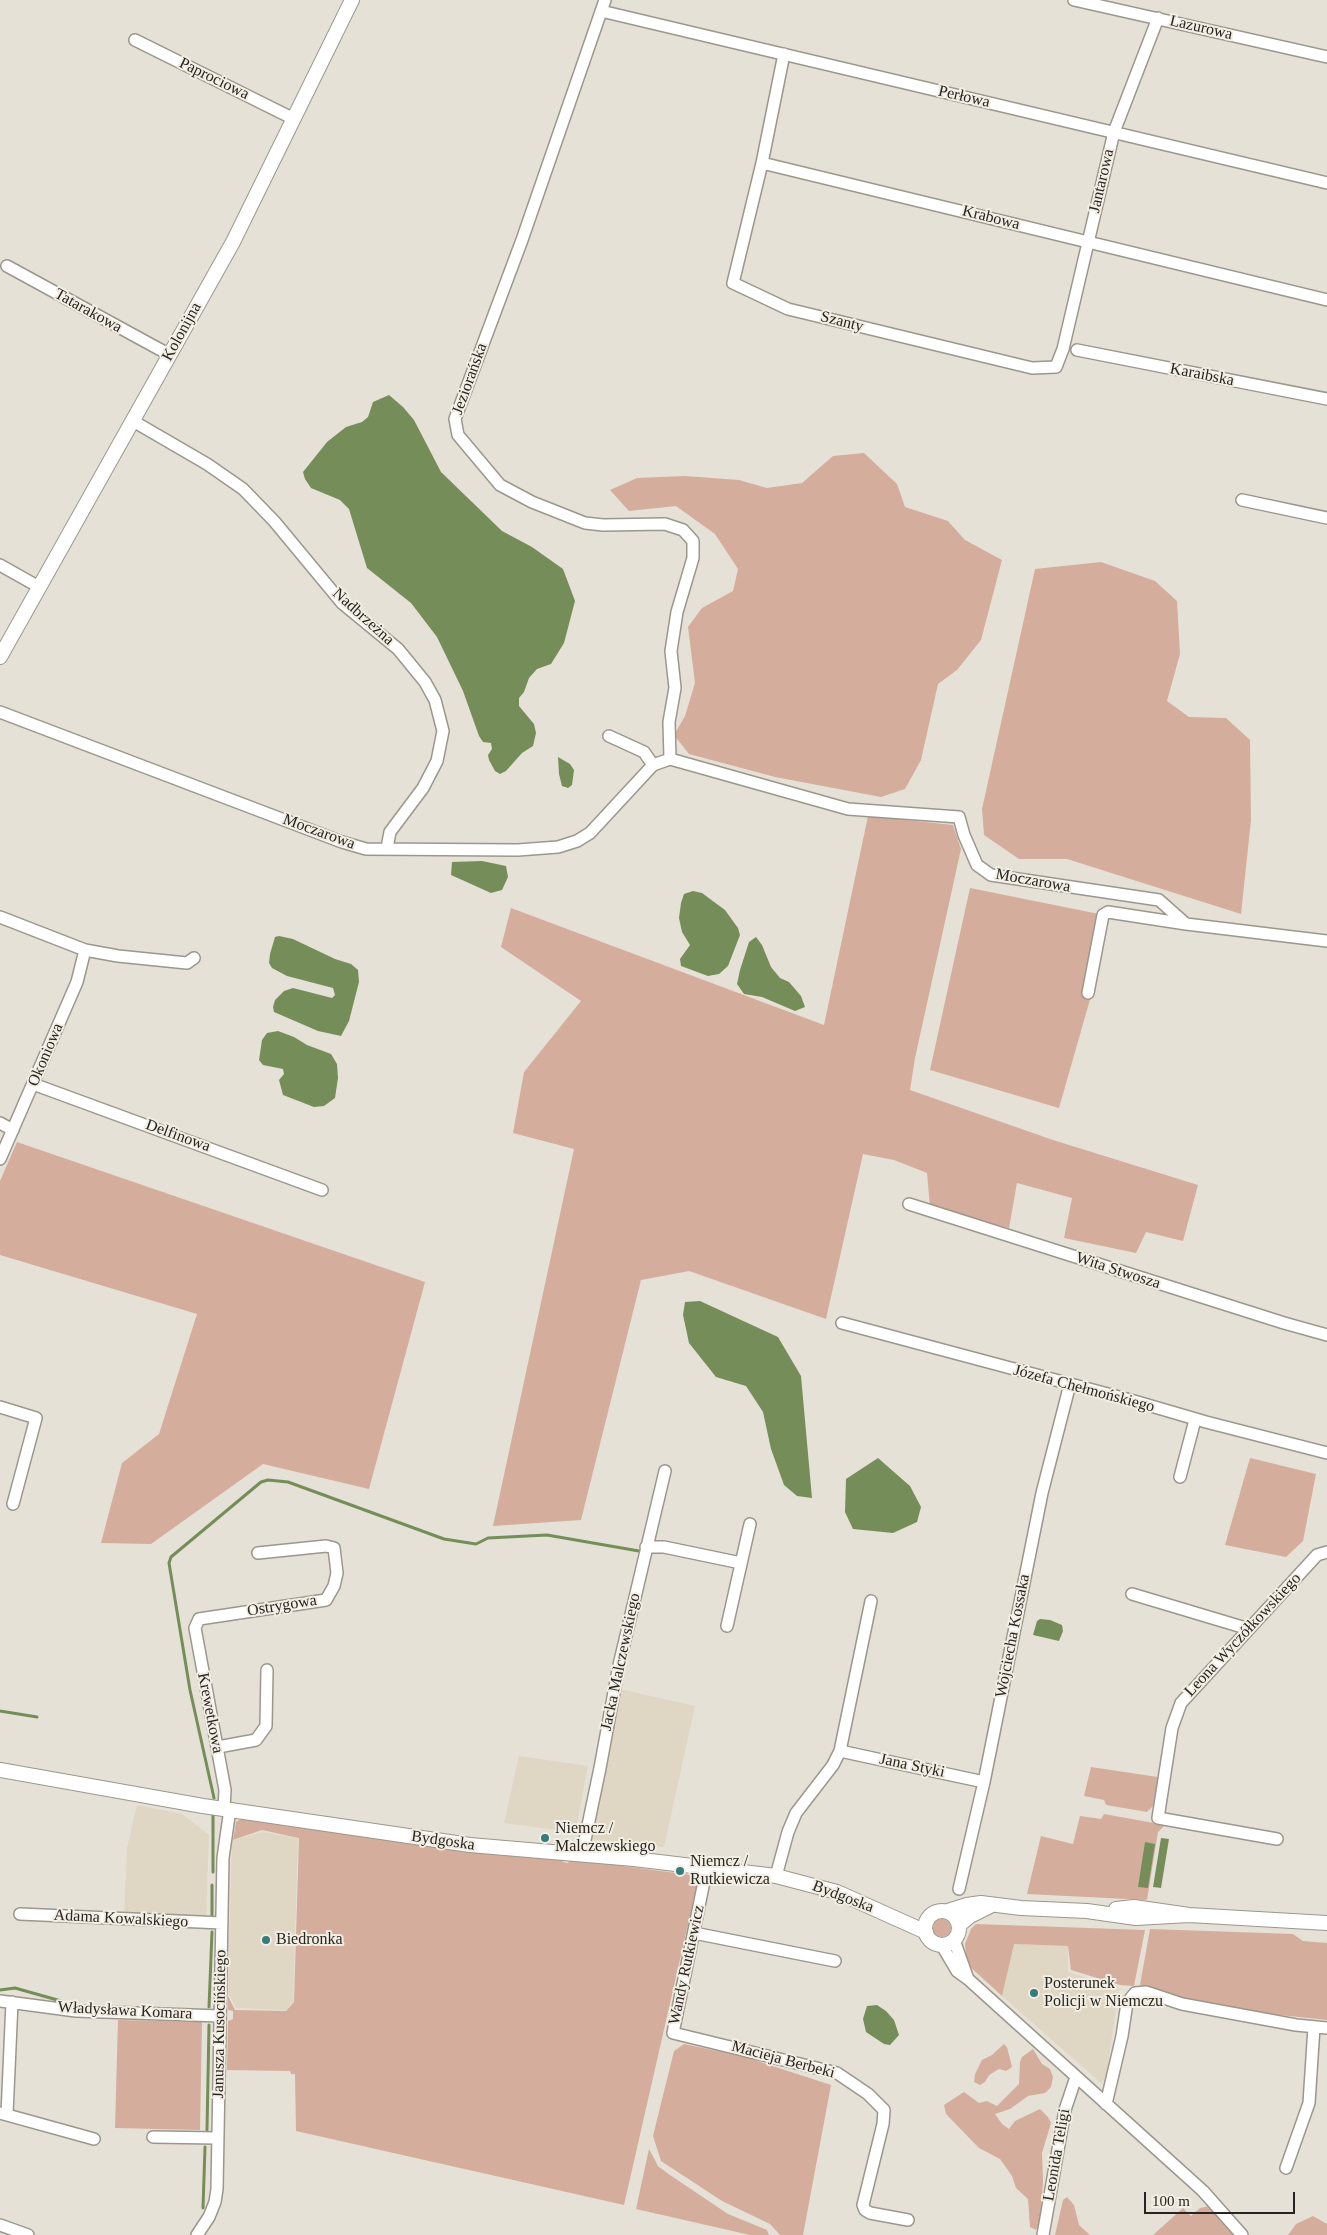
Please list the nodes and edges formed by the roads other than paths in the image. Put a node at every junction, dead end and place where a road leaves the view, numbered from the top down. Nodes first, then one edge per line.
1 (352, 0) edge
2 (1074, 0) edge
3 (603, 6) edge
4 (1158, 18) junction
5 (135, 40) dead end
6 (784, 54) junction
7 (1327, 57) edge
8 (294, 119) junction
9 (1114, 132) junction
10 (762, 163) junction
11 (1327, 183) edge
12 (1087, 241) junction
13 (7, 266) dead end
14 (1327, 300) edge
15 (1063, 348) joint
16 (1077, 350) dead end
17 (170, 355) junction
18 (1327, 399) edge
19 (133, 421) junction
20 (1242, 500) dead end
21 (1327, 518) edge
22 (0, 565) edge
23 (39, 587) junction
24 (0, 657) edge
25 (0, 712) edge
26 (609, 736) dead end
27 (670, 759) junction
28 (653, 765) junction
29 (387, 848) junction
30 (0, 917) edge
31 (1186, 924) junction
32 (1327, 942) edge
33 (85, 950) junction
34 (194, 958) dead end
35 (1088, 993) dead end
36 (33, 1084) junction
37 (0, 1123) edge
38 (13, 1130) junction
39 (0, 1159) edge
40 (322, 1190) dead end
41 (909, 1204) dead end
42 (842, 1323) dead end
43 (1327, 1335) edge
44 (1070, 1384) junction
45 (0, 1407) edge
46 (1195, 1420) junction
47 (1327, 1453) edge
48 (665, 1471) dead end
49 (1180, 1477) dead end
50 (13, 1504) dead end
51 (750, 1524) dead end
52 (646, 1547) junction
53 (1327, 1552) edge
54 (258, 1553) dead end
55 (741, 1563) junction
56 (1132, 1594) dead end
57 (871, 1601) dead end
58 (199, 1619) joint
59 (727, 1626) dead end
60 (1249, 1629) junction
61 (267, 1670) dead end
62 (218, 1747) junction
63 (840, 1751) junction
64 (0, 1770) edge
65 (984, 1782) junction
66 (227, 1809) junction
67 (1277, 1839) dead end
68 (582, 1854) junction
69 (707, 1867) junction
70 (776, 1876) junction
71 (959, 1889) dead end
72 (990, 1906) junction
73 (948, 1911) junction
74 (884, 1912) junction
75 (20, 1914) dead end
76 (929, 1916) junction
77 (222, 1923) junction
78 (1327, 1924) edge
79 (959, 1925) junction
80 (926, 1932) junction
81 (694, 1933) junction
82 (954, 1940) junction
83 (941, 1944) junction
84 (834, 1961) dead end
85 (968, 1978) junction
86 (6, 2001) edge
87 (220, 2016) junction
88 (1314, 2027) junction
89 (1327, 2028) edge
90 (673, 2033) joint
91 (1076, 2077) junction
92 (1106, 2104) junction
93 (3, 2113) edge
94 (153, 2137) dead end
95 (94, 2138) dead end
96 (218, 2138) junction
97 (1286, 2168) dead end
98 (908, 2220) dead end
99 (0, 2224) edge
100 (28, 2235) edge
101 (197, 2235) edge
102 (1043, 2235) edge
103 (1242, 2235) edge

1 - 8 street, Kolonijna
2 - 4 street, Lazurowa
3 - 6 street, Perłowa
3 - 27 street, Jeziorańska
4 - 7 street, Lazurowa
4 - 9 street, Jantarowa
5 - 8 street, Paprociowa
6 - 9 street, Perłowa
6 - 10 street
8 - 17 street, Kolonijna
9 - 11 street, Perłowa
9 - 12 street, Jantarowa
10 - 12 street, Krabowa
10 - 15 street, Szanty
12 - 14 street, Krabowa
12 - 15 street, Jantarowa
13 - 17 street, Tatarakowa
16 - 18 street, Karaibska
17 - 19 street, Kolonijna
19 - 23 street, Kolonijna
19 - 29 street, Nadbrzeżna
20 - 21 street
22 - 23 street
23 - 24 street, Kolonijna
25 - 29 street, Moczarowa
26 - 28 street
27 - 28 street, Moczarowa
27 - 31 street, Moczarowa
28 - 29 street, Moczarowa
30 - 33 street
31 - 32 street
31 - 35 street
33 - 34 street
33 - 36 street, Okoniowa
36 - 38 street, Okoniowa
36 - 40 street, Delfinowa
37 - 38 street
38 - 39 street, Okoniowa
41 - 43 street, Wita Stwosza
42 - 44 street, Józefa Chełmońskiego
44 - 46 street, Józefa Chełmońskiego
44 - 65 street, Wojciecha Kossaka
45 - 50 street
46 - 47 street, Józefa Chełmońskiego
46 - 49 street
48 - 52 street, Jacka Malczewskiego
51 - 55 street
52 - 55 street
52 - 68 street, Jacka Malczewskiego
53 - 60 street, Leona Wyczółkowskiego
54 - 58 street, Ostrygowa
55 - 59 street
56 - 60 street
57 - 63 street
58 - 62 street, Krewetkowa
60 - 67 street, Leona Wyczółkowskiego
61 - 62 street
62 - 66 street, Krewetkowa
63 - 65 street, Jana Styki
63 - 70 street
64 - 66 street, Bydgoska
65 - 71 street, Wojciecha Kossaka
66 - 68 street, Bydgoska
66 - 77 street, Janusza Kusocińskiego
68 - 69 street, Bydgoska
69 - 70 street, Bydgoska
69 - 81 street, Wandy Rutkiewicz
70 - 74 street, Bydgoska
72 - 73 street
72 - 78 street
72 - 79 street
73 - 76 street
73 - 79 street
74 - 76 street, Bydgoska
74 - 80 street, Bydgoska
75 - 77 street, Adama Kowalskiego
76 - 80 street
77 - 87 street, Janusza Kusocińskiego
79 - 82 street
80 - 83 street
81 - 84 street
81 - 90 street, Wandy Rutkiewicz
82 - 83 street
82 - 85 street
83 - 85 street
85 - 91 street
86 - 87 street, Władysława Komara
86 - 93 street
87 - 96 street, Janusza Kusocińskiego
88 - 89 street
88 - 92 street
88 - 97 street
90 - 98 street, Macieja Berbeki
91 - 92 street
91 - 102 street, Leonida Teligi
92 - 103 street
93 - 95 street
94 - 96 street
96 - 101 street, Janusza Kusocińskiego
99 - 100 street

